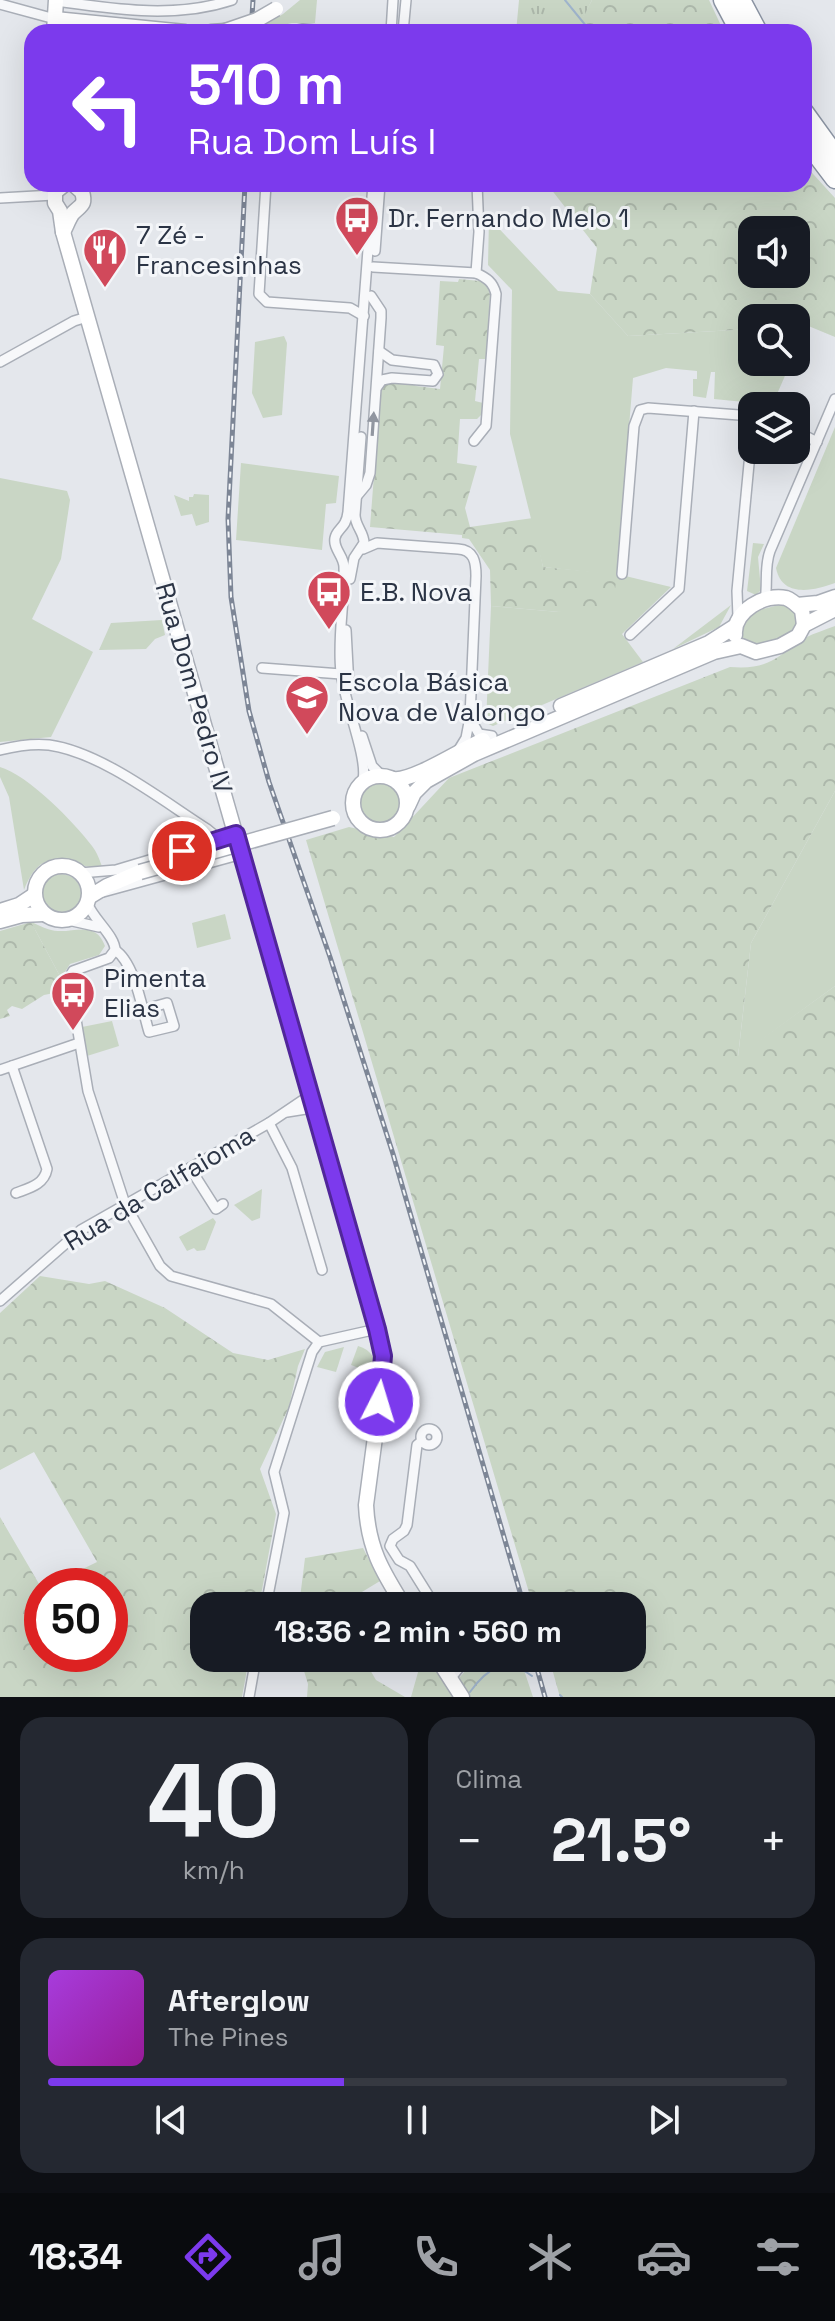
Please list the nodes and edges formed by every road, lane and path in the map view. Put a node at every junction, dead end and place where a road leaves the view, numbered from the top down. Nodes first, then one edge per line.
1 (56, 0) edge
2 (232, 0) edge
3 (390, 0) edge
4 (406, 0) edge
5 (723, 0) edge
6 (741, 0) edge
7 (0, 4) edge
8 (282, 4) edge
9 (51, 24) edge
10 (54, 24) edge
11 (243, 24) edge
12 (388, 24) edge
13 (404, 24) edge
14 (736, 24) edge
15 (754, 24) edge
16 (812, 123) edge
17 (812, 149) edge
18 (835, 155) edge
19 (835, 179) edge
20 (32, 192) edge
21 (57, 192) edge
22 (82, 192) edge
23 (265, 192) edge
24 (372, 192) edge
25 (379, 192) edge
26 (477, 192) edge
27 (0, 198) edge
28 (67, 212) junction
29 (373, 267) junction
30 (476, 273) junction
31 (371, 296) junction
32 (364, 316) junction
33 (87, 317) junction
34 (379, 351) junction
35 (0, 362) edge
36 (376, 390) junction
37 (835, 399) edge
38 (694, 411) junction
39 (738, 415) edge
40 (810, 438) edge
41 (474, 441) dead end
42 (817, 442) junction
43 (749, 464) edge
44 (356, 497) junction
45 (345, 527) junction
46 (361, 532) junction
47 (377, 543) junction
48 (339, 551) junction
49 (359, 552) junction
50 (622, 574) dead end
51 (768, 578) junction
52 (739, 584) junction
53 (835, 597) edge
54 (791, 601) junction
55 (759, 603) junction
56 (835, 609) edge
57 (736, 622) junction
58 (804, 625) junction
59 (630, 635) dead end
60 (741, 646) junction
61 (262, 668) dead end
62 (341, 674) junction
63 (470, 717) junction
64 (483, 741) junction
65 (0, 750) edge
66 (458, 751) junction
67 (387, 777) junction
68 (363, 780) junction
69 (353, 798) junction
70 (408, 806) junction
71 (333, 818) junction
72 (360, 821) junction
73 (236, 834) junction
74 (219, 839) junction
75 (242, 854) junction
76 (135, 874) junction
77 (82, 875) junction
78 (34, 895) junction
79 (91, 898) junction
80 (0, 911) edge
81 (43, 914) junction
82 (68, 920) junction
83 (0, 921) edge
84 (102, 928) junction
85 (115, 950) junction
86 (142, 1010) dead end
87 (79, 1043) junction
88 (12, 1066) junction
89 (0, 1070) edge
90 (311, 1102) junction
91 (269, 1123) junction
92 (190, 1168) junction
93 (16, 1193) dead end
94 (125, 1204) junction
95 (223, 1204) dead end
96 (322, 1270) dead end
97 (0, 1301) edge
98 (377, 1329) junction
99 (319, 1342) junction
100 (422, 1441) dead end
101 (269, 1592) edge
102 (396, 1592) edge
103 (426, 1592) edge
104 (253, 1672) edge
105 (446, 1672) edge
106 (456, 1672) edge
107 (450, 1679) junction
108 (249, 1697) edge
109 (462, 1697) edge

1 - 2 street
1 - 10 main road
3 - 12 street
4 - 13 street
5 - 14 highway
6 - 15 highway
7 - 9 street
8 - 11 main road, bridge
16 - 18 highway
17 - 19 highway
20 - 27 street
21 - 28 main road, Rua Dom Pedro IV
22 - 28 main road, Rua Dom Pedro IV
23 - 32 street
24 - 32 street
25 - 29 street
26 - 30 street
28 - 33 main road, Rua Dom Pedro IV
29 - 30 street
29 - 31 street
30 - 41 street
31 - 34 street
31 - 44 street
32 - 45 street
33 - 35 street
33 - 73 main road, Rua Dom Pedro IV
34 - 36 street
34 - 36 street
44 -> 36 street
37 - 42 street
38 - 39 street
38 - 50 street
38 - 59 street
40 - 42 street
42 - 51 street
43 - 52 street
44 - 46 street
45 - 46 street
45 - 48 street
46 - 47 street
46 - 49 street
47 - 49 street
47 - 63 street
48 - 49 street
48 - 62 street
49 - 67 street
51 - 54 street
51 - 55 street
52 - 55 street
52 - 57 street
53 - 54 main road
54 - 55 main road
54 - 58 main road
55 - 57 main road
56 - 58 main road
57 - 60 main road
57 - 64 main road
58 - 60 main road
60 - 64 main road
61 - 62 street
62 - 68 street
63 - 64 street
63 - 66 street
64 - 66 main road
64 - 70 main road
65 - 74 street
66 - 67 main road
67 - 68 main road
67 - 70 main road
68 - 69 main road
69 - 71 main road
69 - 72 main road
70 - 72 main road
71 - 72 main road
71 - 76 main road, bridge
73 - 74 street
73 - 75 main road, Rua Dom Pedro IV
74 - 77 street
75 - 79 street
75 - 90 main road, Rua Dom Pedro IV
76 - 77 main road
76 - 79 main road
77 - 78 main road
77 - 79 main road
78 - 80 main road
78 - 81 main road
79 - 82 main road
79 - 84 street
81 - 82 main road
81 - 83 main road
82 - 84 street
84 - 85 street
85 - 86 street
85 - 87 street
87 - 88 street
87 - 94 street
88 - 89 street
88 - 93 street
90 - 91 street, Rua da Calfaioma
90 - 98 main road, Rua Dom Pedro IV
91 - 92 street, Rua da Calfaioma
91 - 96 street
92 - 94 street, Rua da Calfaioma
92 - 95 street
94 - 97 street, Rua da Calfaioma
94 - 99 street
98 - 99 street
98 - 102 main road, Rua Dom Pedro IV
99 - 101 street
100 - 103 street
104 - 108 street
105 - 107 main road
106 - 107 street
107 - 109 main road

